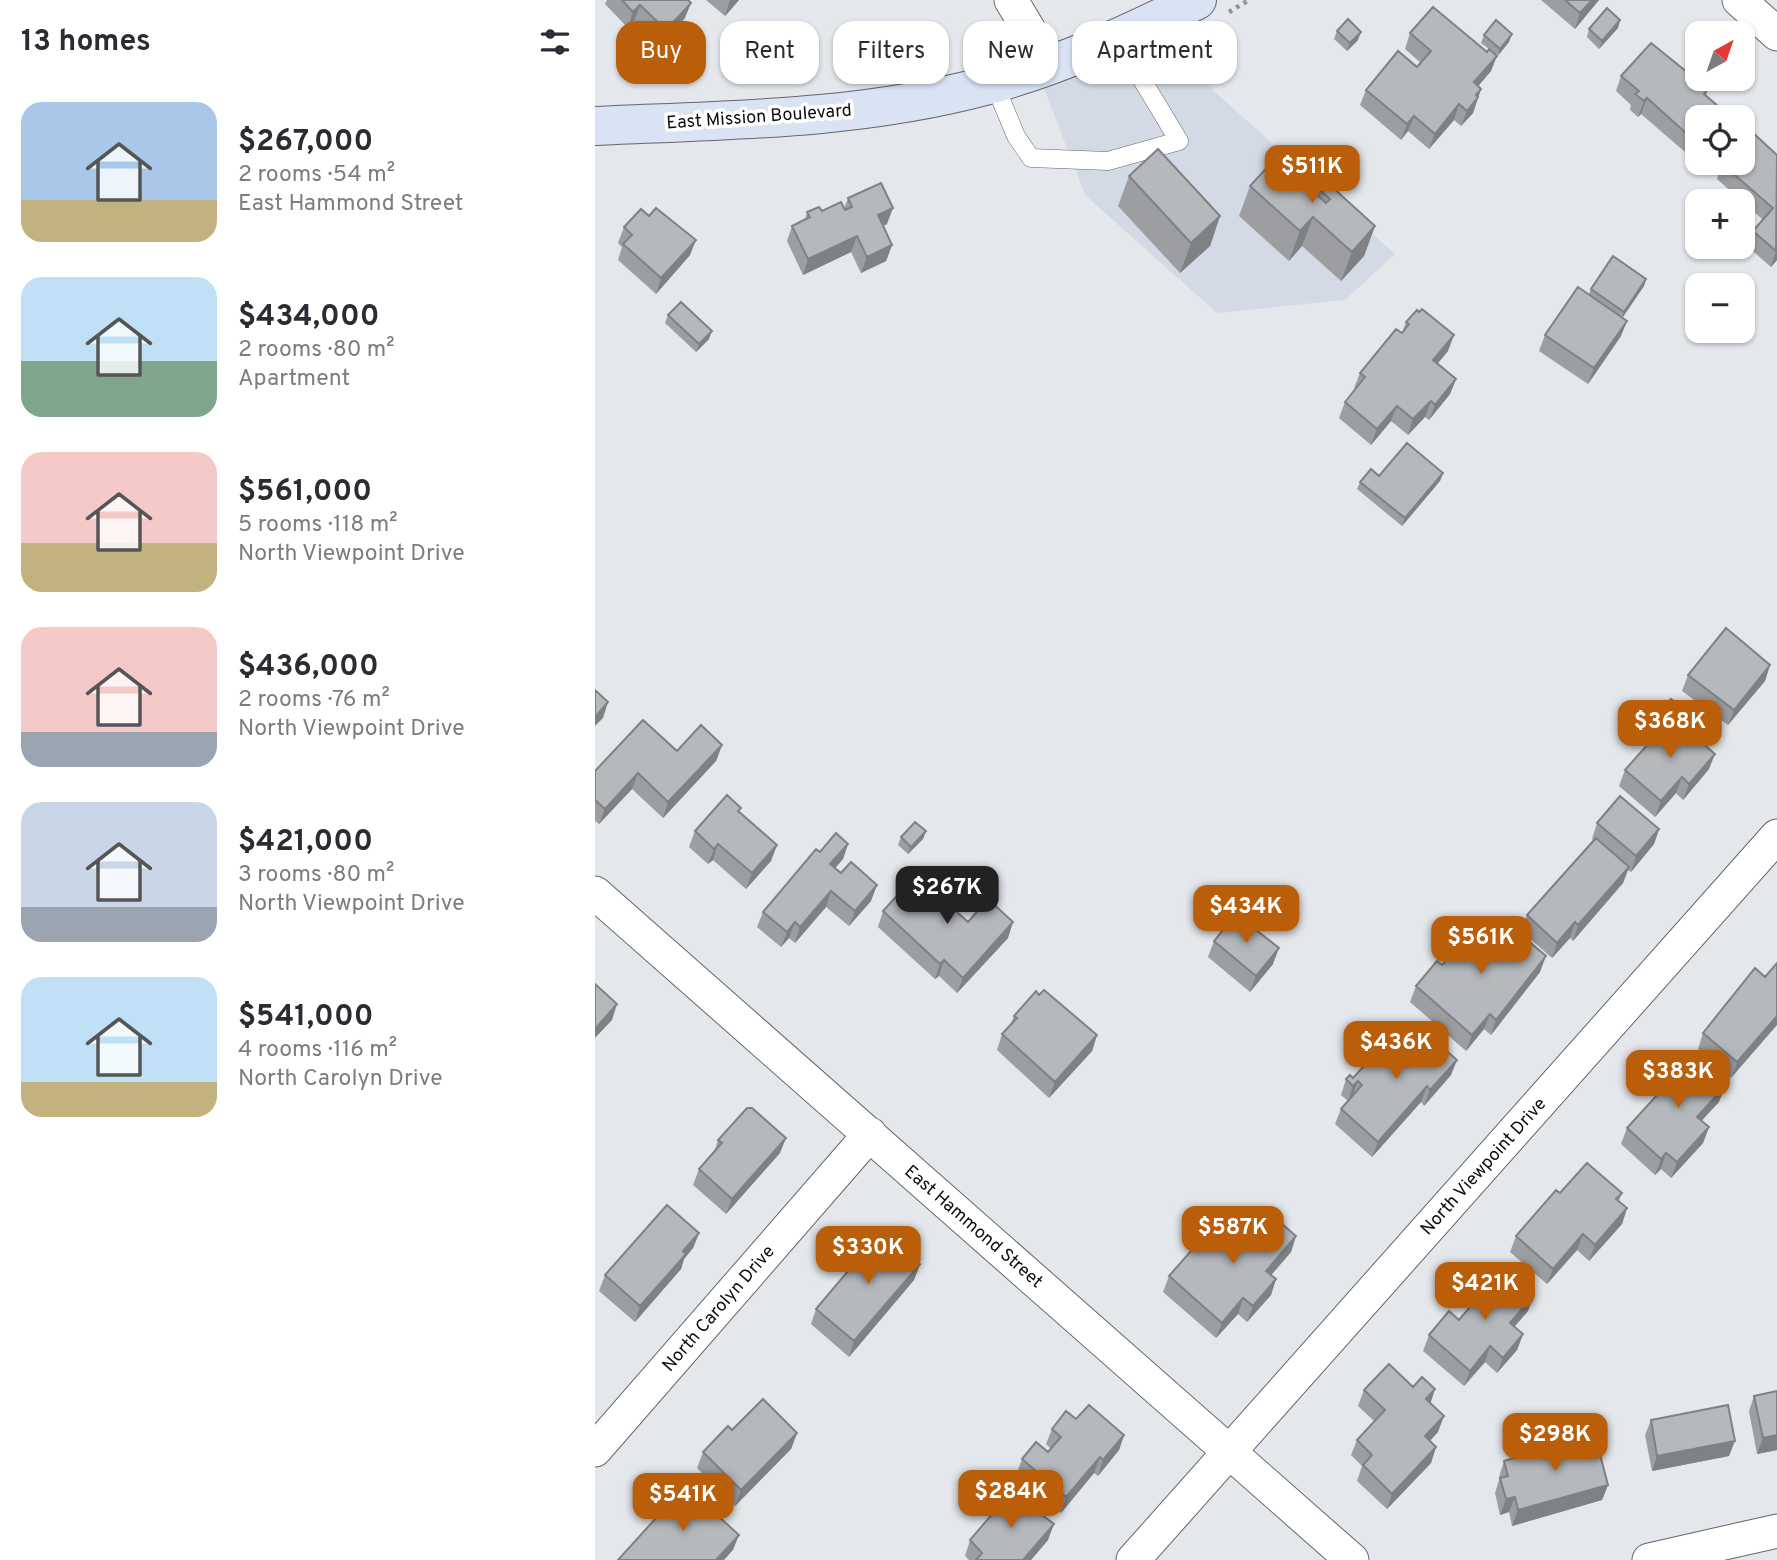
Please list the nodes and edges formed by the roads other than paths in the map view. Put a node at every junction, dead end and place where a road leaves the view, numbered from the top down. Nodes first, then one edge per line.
1 (1011, 0) edge
2 (1197, 0) edge
3 (1739, 0) edge
4 (1024, 21) edge
5 (1153, 21) edge
6 (1777, 34) edge
7 (989, 84) edge
8 (994, 84) edge
9 (1145, 84) edge
10 (595, 126) edge
11 (1777, 836) edge
12 (595, 893) edge
13 (870, 1134) junction
14 (595, 1450) edge
15 (1230, 1450) junction
16 (1777, 1531) edge
17 (1133, 1560) edge
18 (1352, 1560) edge
19 (1649, 1560) edge

1 - 4 street
2 - 5 main road, East Mission Boulevard
3 - 6 street
7 - 10 main road, East Mission Boulevard
8 - 9 lane
11 - 15 street, North Viewpoint Drive
12 - 13 street, East Hammond Street
13 - 14 street, North Carolyn Drive
13 - 15 street, East Hammond Street
15 - 17 street, North Viewpoint Drive
15 - 18 street, East Hammond Street
16 - 19 street

